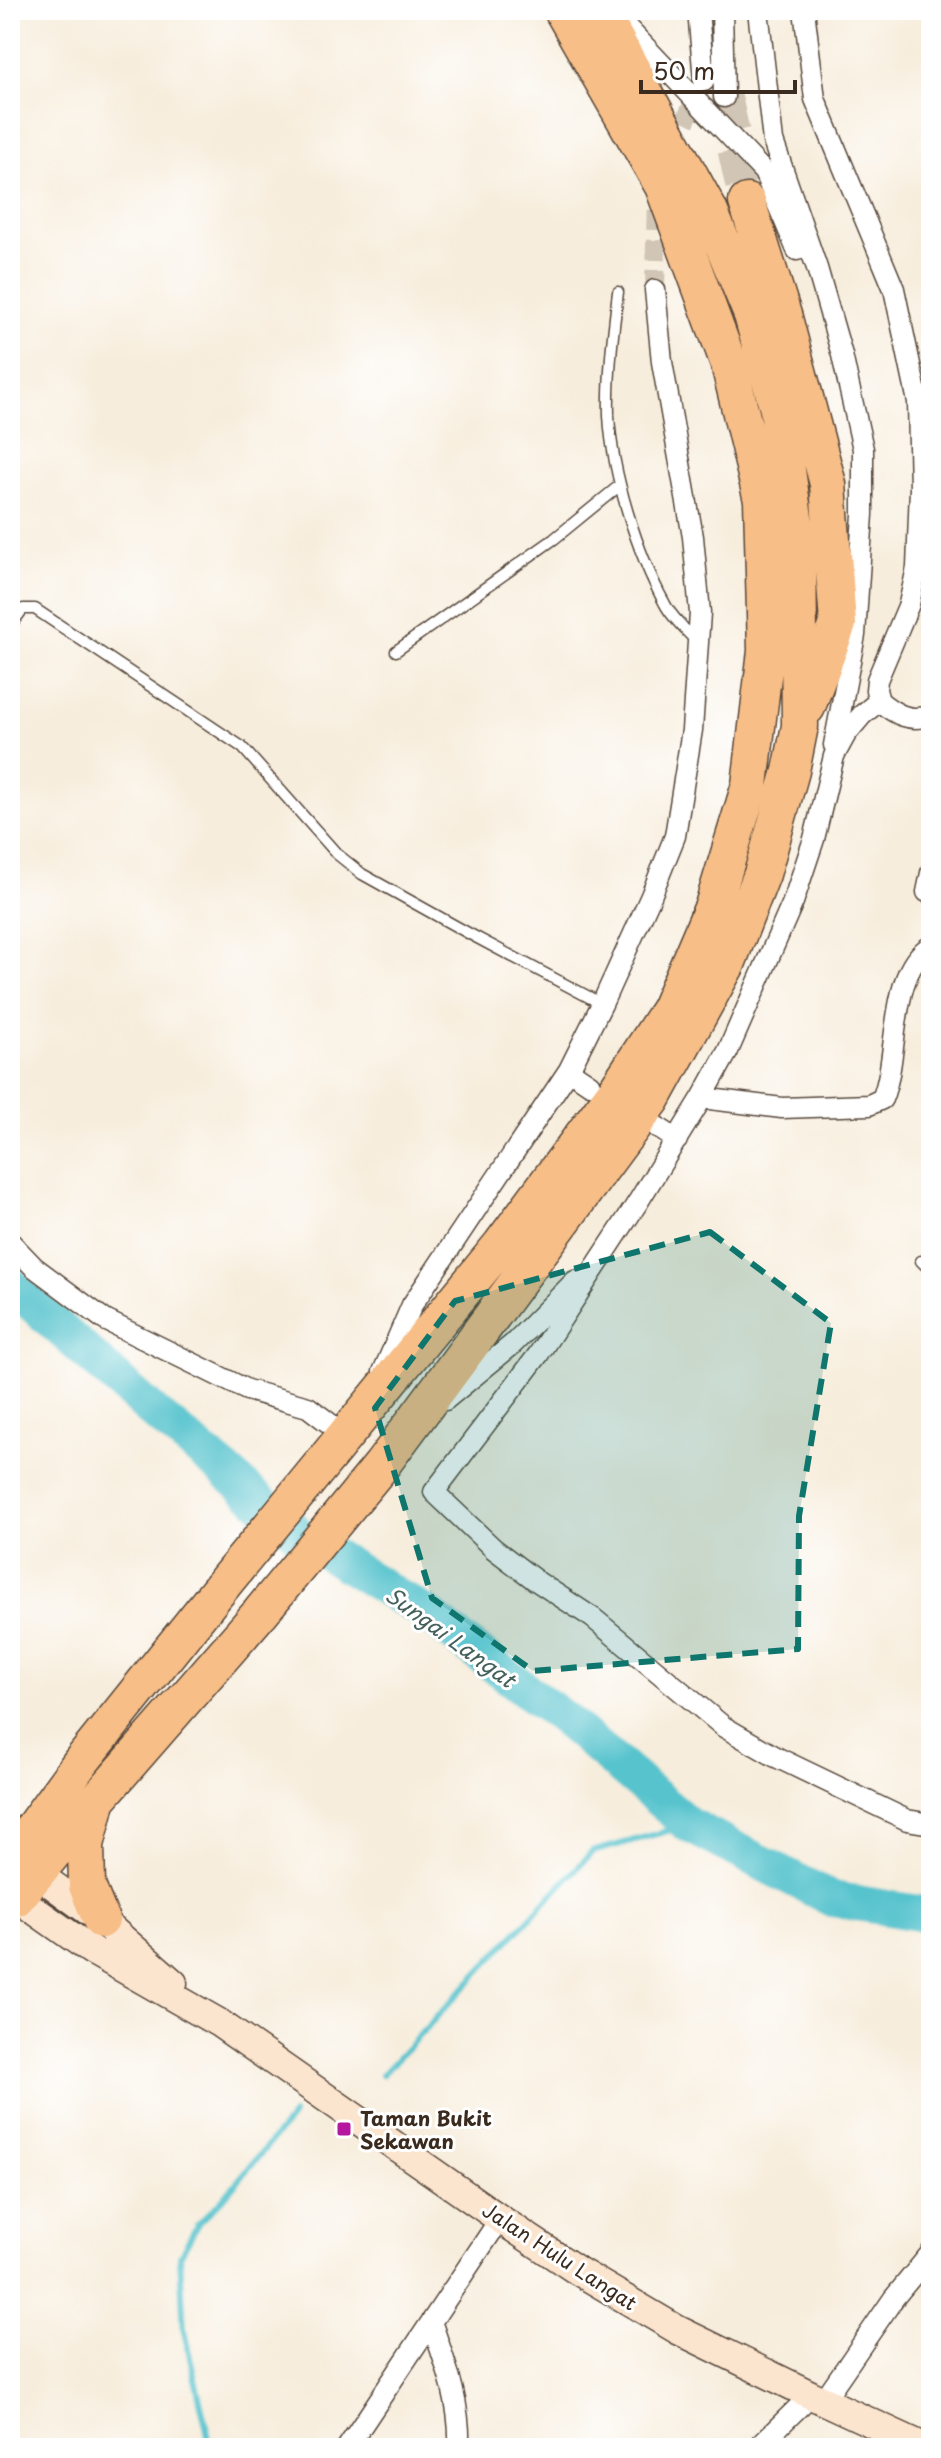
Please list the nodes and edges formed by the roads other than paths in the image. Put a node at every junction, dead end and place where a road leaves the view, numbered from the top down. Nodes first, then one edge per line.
1 (562, 10) edge
2 (599, 10) edge
3 (610, 10) edge
4 (698, 10) edge
5 (722, 10) edge
6 (758, 10) edge
7 (804, 10) edge
8 (704, 81) tunnel mouth
9 (724, 97) tunnel mouth
10 (747, 202) tunnel mouth
11 (655, 290) tunnel mouth
12 (618, 292) dead end
13 (842, 355) junction
14 (926, 482) edge
15 (619, 486) junction
16 (10, 626) edge
17 (698, 643) junction
18 (396, 651) dead end
19 (879, 701) junction
20 (931, 715) edge
21 (800, 726) junction
22 (814, 839) junction
23 (931, 946) edge
24 (602, 1004) junction
25 (569, 1070) junction
26 (590, 1084) dead end
27 (702, 1098) junction
28 (657, 1127) dead end
29 (677, 1140) junction
30 (10, 1242) edge
31 (606, 1250) junction
32 (921, 1261) dead end
33 (931, 1271) edge
34 (406, 1432) junction
35 (347, 1434) junction
36 (68, 1779) junction
37 (97, 1800) junction
38 (10, 1810) edge
39 (931, 1824) edge
40 (16, 1872) edge
41 (101, 1920) junction
42 (219, 2023) junction
43 (500, 2219) junction
44 (931, 2253) edge
45 (432, 2324) junction
46 (817, 2398) junction
47 (347, 2448) edge
48 (459, 2448) edge
49 (757, 2448) edge
50 (926, 2448) edge

1 - 35 highway
2 - 21 highway
3 - 13 street
4 - 8 street
5 - 9 street
6 - 13 street
7 - 14 street
10 - 21 highway
11 - 17 street
12 - 15 lane
13 - 22 street
14 - 19 street
15 - 17 lane
15 - 18 lane
16 - 24 lane
17 - 24 street
19 - 20 street
19 - 22 street
21 - 34 highway
22 - 27 street
23 - 27 street
24 - 25 street
25 - 26 street
25 - 35 street
27 - 29 street
28 - 29 street
29 - 31 street
30 - 35 street
31 - 34 street
31 - 39 street
32 - 33 lane
34 - 37 highway
35 - 36 highway
36 - 38 highway
36 - 40 highway
37 - 40 highway
37 - 41 highway
40 - 41 main road, Jalan Hulu Langat
40 - 42 main road, Jalan Hulu Langat
41 - 42 main road, Jalan Hulu Langat
42 - 43 main road, Jalan Hulu Langat
43 - 45 street
43 - 46 main road, Jalan Hulu Langat
44 - 46 street
45 - 47 street
45 - 48 street
46 - 49 street
46 - 50 main road, Jalan Hulu Langat

